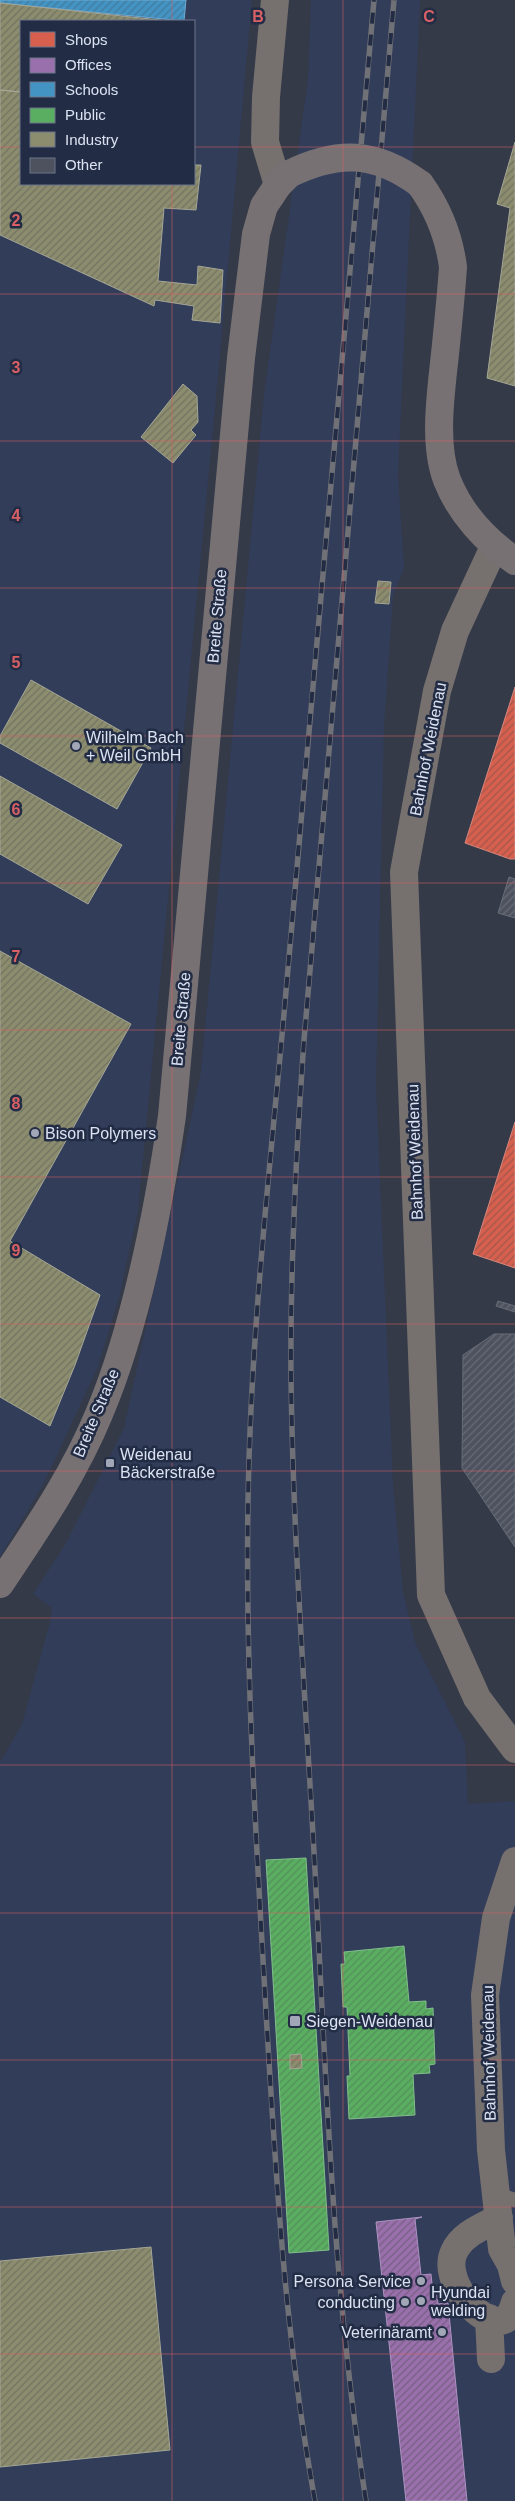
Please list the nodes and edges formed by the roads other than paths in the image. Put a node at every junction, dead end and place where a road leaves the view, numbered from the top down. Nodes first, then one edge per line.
1 (275, 0) edge
2 (283, 179) junction
3 (505, 554) edge
4 (0, 1584) edge
5 (515, 1749) edge
6 (515, 1861) edge
7 (504, 2204) edge
8 (514, 2271) edge
9 (515, 2302) edge
10 (489, 2318) junction
11 (491, 2359) dead end

1 - 2 street
2 - 3 street, bridge
2 - 4 street, Breite Straße
3 - 5 street, Bahnhof Weidenau
6 - 7 street, Bahnhof Weidenau
7 - 8 street, Bahnhof Weidenau
7 - 10 street
9 - 10 street
10 - 11 street

